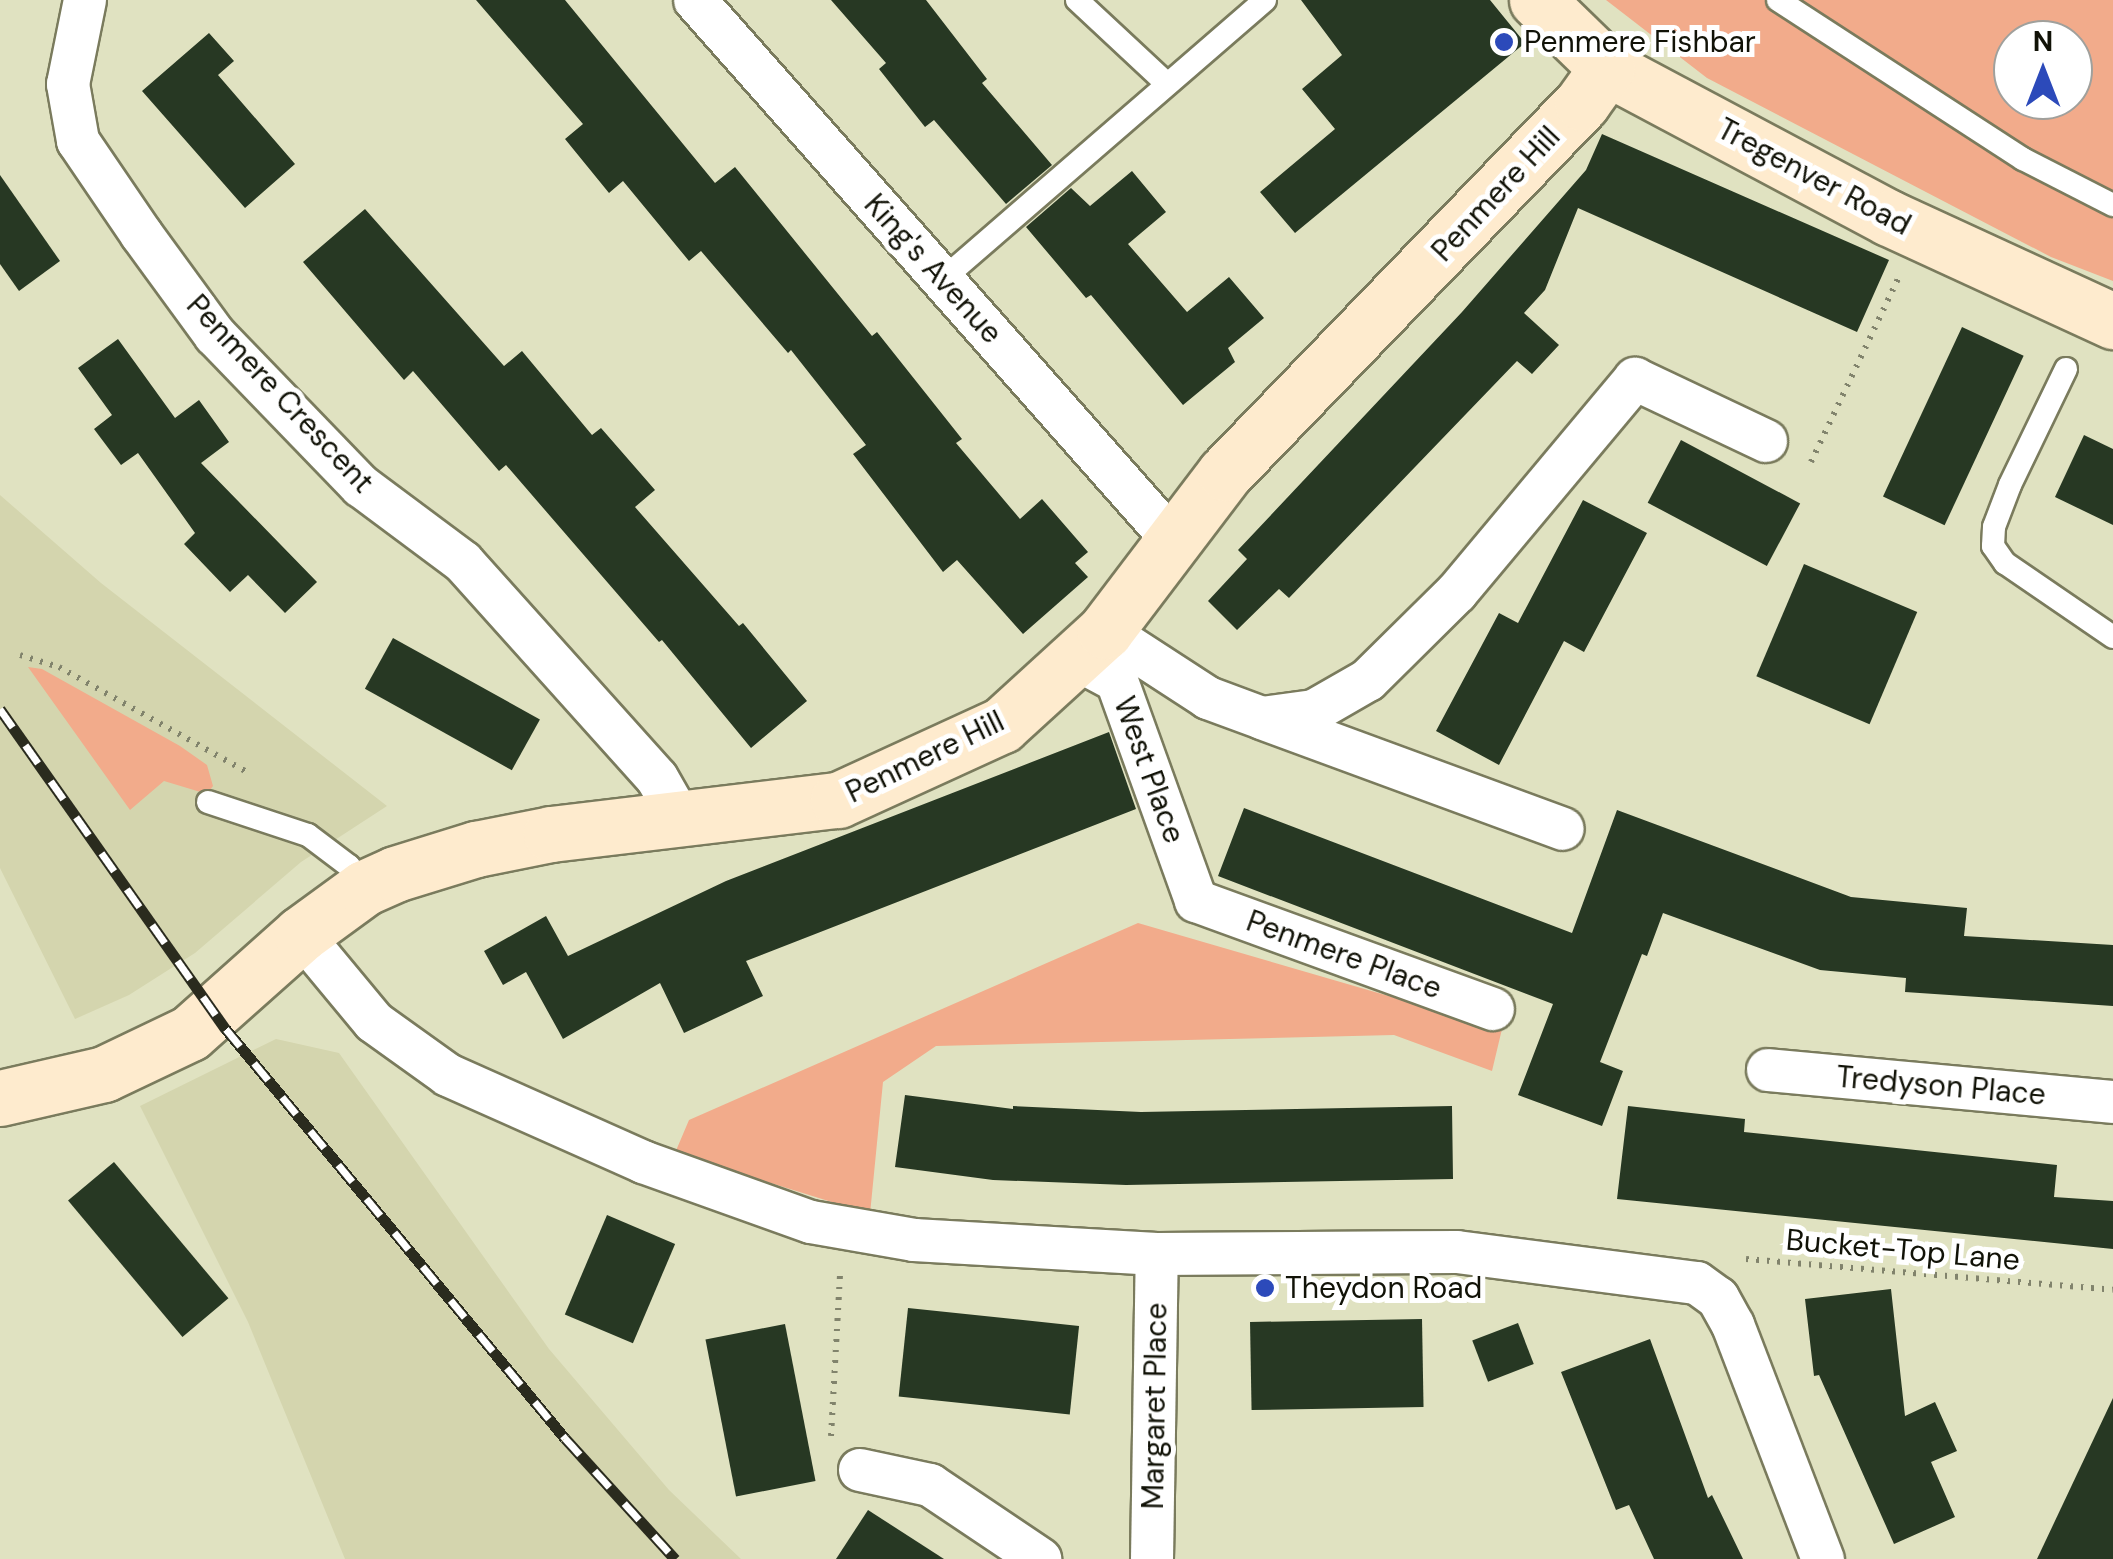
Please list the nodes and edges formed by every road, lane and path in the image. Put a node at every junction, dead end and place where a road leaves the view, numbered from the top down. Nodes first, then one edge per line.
1 (84, 0) edge
2 (694, 0) edge
3 (1078, 0) edge
4 (1265, 0) edge
5 (1536, 0) edge
6 (1778, 0) edge
7 (1607, 68) junction
8 (1168, 84) junction
9 (2113, 205) edge
10 (1920, 232) junction
11 (942, 279) junction
12 (2113, 321) edge
13 (2066, 369) dead end
14 (1766, 441) joint
15 (1171, 538) junction
16 (2113, 637) edge
17 (1092, 645) junction
18 (20, 655) dead end
19 (1262, 718) junction
20 (259, 778) dead end
21 (208, 802) dead end
22 (681, 820) junction
23 (1563, 829) dead end
24 (364, 888) junction
25 (1196, 901) joint
26 (301, 934) junction
27 (1493, 1009) dead end
28 (1768, 1070) dead end
29 (0, 1098) edge
30 (2113, 1102) edge
31 (843, 1228) junction
32 (1157, 1254) junction
33 (1698, 1284) junction
34 (2113, 1290) edge
35 (860, 1470) joint
36 (1040, 1559) edge
37 (1152, 1559) edge
38 (1823, 1559) edge

1 - 22 street, Penmere Crescent
2 - 11 street, King's Avenue
3 - 8 lane
4 - 8 lane
5 - 7 street, Tregenver Road
6 - 9 lane
7 - 10 street, Tregenver Road
7 - 15 street, Penmere Hill
8 - 11 lane
10 - 12 street, Tregenver Road
10 - 14 path
11 - 15 street, King's Avenue
13 - 16 lane
14 - 19 street
15 - 17 street, Penmere Hill
17 - 19 street
17 - 22 street, Penmere Hill
17 - 25 street, West Place
18 - 20 path
19 - 23 street
21 - 24 lane
22 - 24 street, Penmere Hill
24 - 26 street, Penmere Hill
25 - 27 street, Penmere Place
26 - 29 street, Penmere Hill
26 - 31 street
28 - 30 street, Tredyson Place
31 - 32 street
31 - 35 path
32 - 33 street
32 - 37 street, Margaret Place
33 - 34 path, Bucket-Top Lane
33 - 38 street
35 - 36 street

